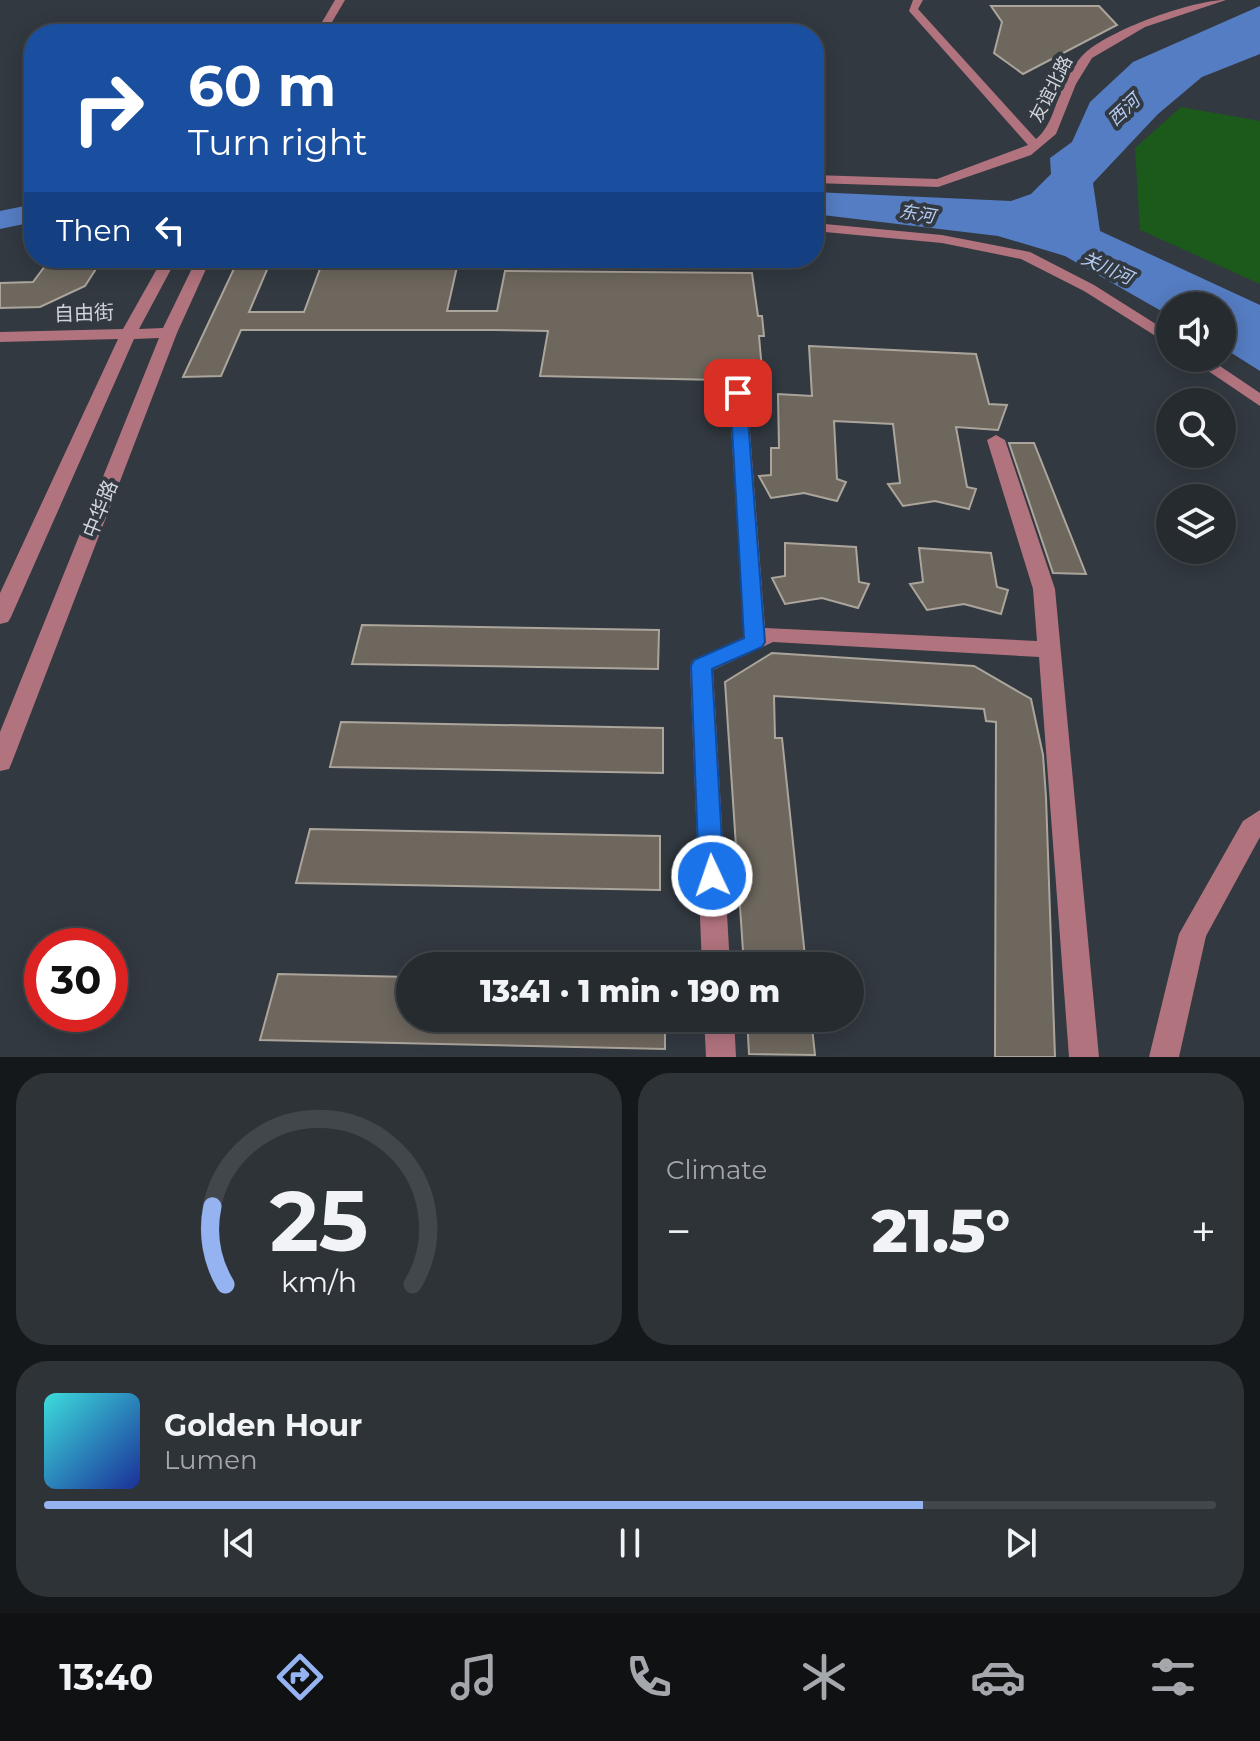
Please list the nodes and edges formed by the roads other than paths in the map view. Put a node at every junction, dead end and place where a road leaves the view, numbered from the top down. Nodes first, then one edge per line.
1 (340, 0) edge
2 (918, 0) edge
3 (1221, 0) edge
4 (326, 24) edge
5 (1036, 146) junction
6 (824, 179) edge
7 (824, 228) edge
8 (164, 268) edge
9 (199, 268) edge
10 (1156, 331) edge
11 (169, 333) junction
12 (128, 334) junction
13 (0, 337) edge
14 (1218, 372) edge
15 (738, 393) dead end
16 (1260, 401) edge
17 (996, 440) dead end
18 (0, 617) edge
19 (755, 642) junction
20 (1050, 650) junction
21 (0, 762) edge
22 (1260, 820) edge
23 (715, 952) edge
24 (720, 1032) edge
25 (721, 1057) edge
26 (1084, 1057) edge
27 (1164, 1057) edge

1 - 4 street
2 - 5 street
3 - 5 street, 友谊北路
5 - 6 street, 友谊北路
7 - 10 street
8 - 12 street
9 - 11 street, 中华路
11 - 12 street, 自由街
11 - 21 street, 中华路
12 - 13 street, 自由街
12 - 18 street
14 - 16 street
15 - 19 street
17 - 20 street
19 - 20 street
19 - 23 street
20 - 26 street
22 - 27 street
24 - 25 street

